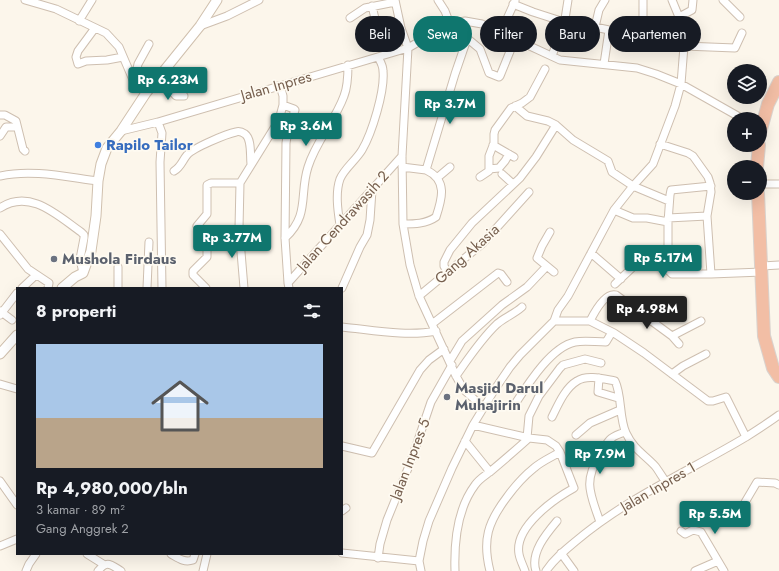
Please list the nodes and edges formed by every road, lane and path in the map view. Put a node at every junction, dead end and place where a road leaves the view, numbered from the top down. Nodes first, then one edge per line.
1 (25, 0) edge
2 (92, 0) edge
3 (218, 0) edge
4 (259, 0) edge
5 (438, 0) edge
6 (568, 0) edge
7 (605, 0) edge
8 (643, 0) edge
9 (672, 0) edge
10 (693, 0) edge
11 (723, 0) edge
12 (395, 1) edge
13 (514, 2) edge
14 (372, 6) junction
15 (374, 16) edge
16 (447, 16) edge
17 (508, 16) edge
18 (548, 16) edge
19 (565, 16) edge
20 (598, 16) edge
21 (643, 16) edge
22 (679, 16) edge
23 (681, 16) edge
24 (740, 17) dead end
25 (350, 18) dead end
26 (79, 21) junction
27 (200, 26) junction
28 (95, 28) junction
29 (742, 33) dead end
30 (608, 37) edge
31 (472, 43) edge
32 (149, 44) dead end
33 (413, 45) edge
34 (701, 47) edge
35 (408, 48) junction
36 (480, 49) edge
37 (537, 49) edge
38 (463, 52) edge
39 (481, 52) edge
40 (510, 52) edge
41 (553, 52) edge
42 (684, 52) edge
43 (552, 56) junction
44 (123, 57) junction
45 (378, 57) junction
46 (604, 64) junction
47 (348, 65) junction
48 (545, 69) dead end
49 (134, 82) junction
50 (779, 82) edge
51 (681, 84) junction
52 (277, 86) junction
53 (149, 90) junction
54 (184, 96) dead end
55 (283, 105) junction
56 (514, 106) junction
57 (731, 112) edge
58 (765, 112) edge
59 (0, 115) edge
60 (158, 122) junction
61 (556, 125) junction
62 (17, 126) junction
63 (121, 131) junction
64 (0, 136) edge
65 (660, 144) junction
66 (493, 145) junction
67 (25, 151) dead end
68 (402, 156) junction
69 (251, 164) junction
70 (402, 167) junction
71 (450, 167) dead end
72 (489, 169) junction
73 (426, 170) junction
74 (174, 172) dead end
75 (502, 174) dead end
76 (0, 176) edge
77 (480, 177) dead end
78 (437, 178) junction
79 (98, 181) junction
80 (240, 183) junction
81 (513, 184) junction
82 (767, 184) edge
83 (779, 184) edge
84 (633, 186) junction
85 (711, 186) junction
86 (372, 190) junction
87 (529, 192) dead end
88 (758, 200) edge
89 (669, 201) junction
90 (0, 208) edge
91 (614, 210) junction
92 (707, 216) junction
93 (668, 220) junction
94 (403, 224) junction
95 (340, 225) junction
96 (550, 232) dead end
97 (0, 234) edge
98 (285, 238) junction
99 (149, 242) dead end
100 (591, 253) junction
101 (779, 266) edge
102 (118, 267) dead end
103 (546, 267) junction
104 (632, 268) dead end
105 (762, 269) junction
106 (554, 272) dead end
107 (83, 273) junction
108 (448, 273) junction
109 (711, 274) junction
110 (36, 275) junction
111 (507, 282) dead end
112 (288, 285) edge
113 (23, 287) edge
114 (48, 287) edge
115 (63, 287) edge
116 (118, 287) edge
117 (147, 287) edge
118 (162, 287) edge
119 (205, 287) edge
120 (244, 287) edge
121 (342, 287) edge
122 (16, 294) edge
123 (419, 296) junction
124 (522, 307) dead end
125 (1, 313) edge
126 (12, 320) dead end
127 (590, 321) junction
128 (554, 322) junction
129 (700, 322) dead end
130 (432, 324) junction
131 (343, 328) edge
132 (436, 332) junction
133 (612, 332) junction
134 (16, 336) edge
135 (672, 336) junction
136 (679, 344) dead end
137 (444, 349) junction
138 (0, 354) edge
139 (706, 354) dead end
140 (451, 363) junction
141 (601, 363) dead end
142 (672, 374) junction
143 (456, 376) junction
144 (779, 377) edge
145 (599, 378) junction
146 (0, 384) edge
147 (16, 389) edge
148 (618, 398) junction
149 (514, 404) dead end
150 (484, 408) junction
151 (620, 410) junction
152 (779, 415) edge
153 (552, 418) dead end
154 (473, 425) junction
155 (625, 432) junction
156 (576, 435) dead end
157 (746, 437) junction
158 (528, 438) junction
159 (465, 441) junction
160 (343, 446) edge
161 (560, 452) junction
162 (490, 472) junction
163 (0, 481) edge
164 (666, 482) junction
165 (779, 485) edge
166 (16, 504) edge
167 (744, 504) dead end
168 (557, 521) dead end
169 (600, 522) junction
170 (681, 531) dead end
171 (16, 539) edge
172 (0, 546) edge
173 (343, 553) edge
174 (562, 553) junction
175 (35, 555) edge
176 (89, 555) edge
177 (173, 555) edge
178 (195, 555) edge
179 (207, 555) edge
180 (378, 558) junction
181 (718, 561) junction
182 (419, 562) junction
183 (103, 564) junction
184 (26, 571) edge
185 (98, 571) edge
186 (121, 571) edge
187 (203, 571) edge
188 (421, 571) edge
189 (455, 571) edge
190 (490, 571) edge
191 (525, 571) edge
192 (536, 571) edge
193 (546, 571) edge
194 (574, 571) edge
195 (695, 571) edge
196 (724, 571) edge

1 - 26 street
2 - 26 street
3 - 27 main road
4 - 27 street
5 - 16 street
6 - 19 street
7 - 20 street
8 - 21 street
9 - 22 street
10 - 23 street
11 - 24 street
12 - 14 street
12 - 35 street
13 - 17 street
13 - 18 street
14 - 15 street
14 - 25 street
26 - 28 street
27 - 53 main road
28 - 44 street
28 - 44 street
29 - 34 street
30 - 46 street
31 - 36 street
32 - 49 street
33 - 35 street, Jalan Inpres
35 - 45 street, Jalan Inpres
35 - 68 street
37 - 43 street
38 - 73 street
39 - 40 street
41 - 43 street
42 - 51 street
43 - 46 street
44 - 49 street
45 - 47 street, Jalan Inpres
45 - 95 street
46 - 51 street
47 - 52 street, Jalan Inpres
47 - 98 street
48 - 56 street
49 - 53 street
50 - 58 highway
51 - 57 street
51 - 65 street
52 - 55 street
52 - 60 street, Jalan Inpres
53 - 54 street
53 - 63 main road
55 - 69 street
55 - 98 street
56 - 61 street
56 - 66 street
59 - 62 street
60 - 63 street, Jalan Inpres
60 - 118 street
61 - 81 street
61 - 84 street
62 - 64 street
62 - 67 street
63 - 79 main road
65 - 84 street
65 - 85 street
66 - 72 street
66 - 72 street
68 - 70 street
68 - 86 street, Jalan Cendrawasih 2
69 - 74 street
69 - 80 street
70 - 73 street
70 - 94 street
71 - 78 street
72 - 77 street
73 - 78 street
75 - 81 street
76 - 79 street
78 - 94 street
79 - 107 main road
80 - 119 street
80 - 120 street
81 - 108 street
82 - 83 street
84 - 89 street
84 - 91 street
85 - 89 street
85 - 92 street
86 - 95 street, Jalan Cendrawasih 2
86 - 121 street
87 - 108 street, Gang Akasia
88 - 105 highway
89 - 93 street
90 - 107 street
91 - 93 street
91 - 100 street
92 - 93 street
92 - 109 street
93 - 109 street
94 - 123 street
95 - 112 street, Jalan Cendrawasih 2
96 - 103 street
97 - 110 street
98 - 112 street
99 - 117 street
100 - 104 street
100 - 128 street
101 - 105 street
102 - 116 street
103 - 106 street
103 - 140 street, Jalan Inpres 5
105 - 109 street
105 - 144 highway
107 - 115 main road
108 - 123 street, Gang Akasia
110 - 113 street
110 - 114 street
111 - 130 street
122 - 125 street
123 - 130 street
124 - 143 street
125 - 126 street
127 - 128 street
127 - 133 street
127 - 135 street
128 - 150 street
129 - 135 street
130 - 132 street
131 - 132 street
132 - 137 street
133 - 142 street
133 - 149 street
134 - 138 main road
135 - 136 street
137 - 140 street
137 - 160 street
139 - 142 street
140 - 143 street
140 - 180 street, Jalan Inpres 5
141 - 158 street
142 - 157 street
143 - 150 street
145 - 148 street
145 - 148 street
145 - 153 street
146 - 147 street
148 - 151 street
150 - 154 street
151 - 155 street
151 - 156 street
152 - 157 street, Jalan Inpres 1
154 - 158 street
154 - 159 street
155 - 164 street
155 - 169 street
157 - 164 street, Jalan Inpres 1
158 - 161 street
158 - 162 street
159 - 162 street
159 - 182 street
161 - 190 street
161 - 191 street
162 - 189 street
163 - 166 street
164 - 169 street, Jalan Inpres 1
165 - 167 street
168 - 192 street
169 - 174 street, Jalan Inpres 1
170 - 181 street
171 - 172 street
173 - 180 street
174 - 193 street, Jalan Inpres 1
174 - 194 street
175 - 184 street
176 - 183 street
177 - 178 street
179 - 187 street
180 - 182 street
181 - 195 street
181 - 196 street
182 - 188 street
183 - 185 street
183 - 186 street

